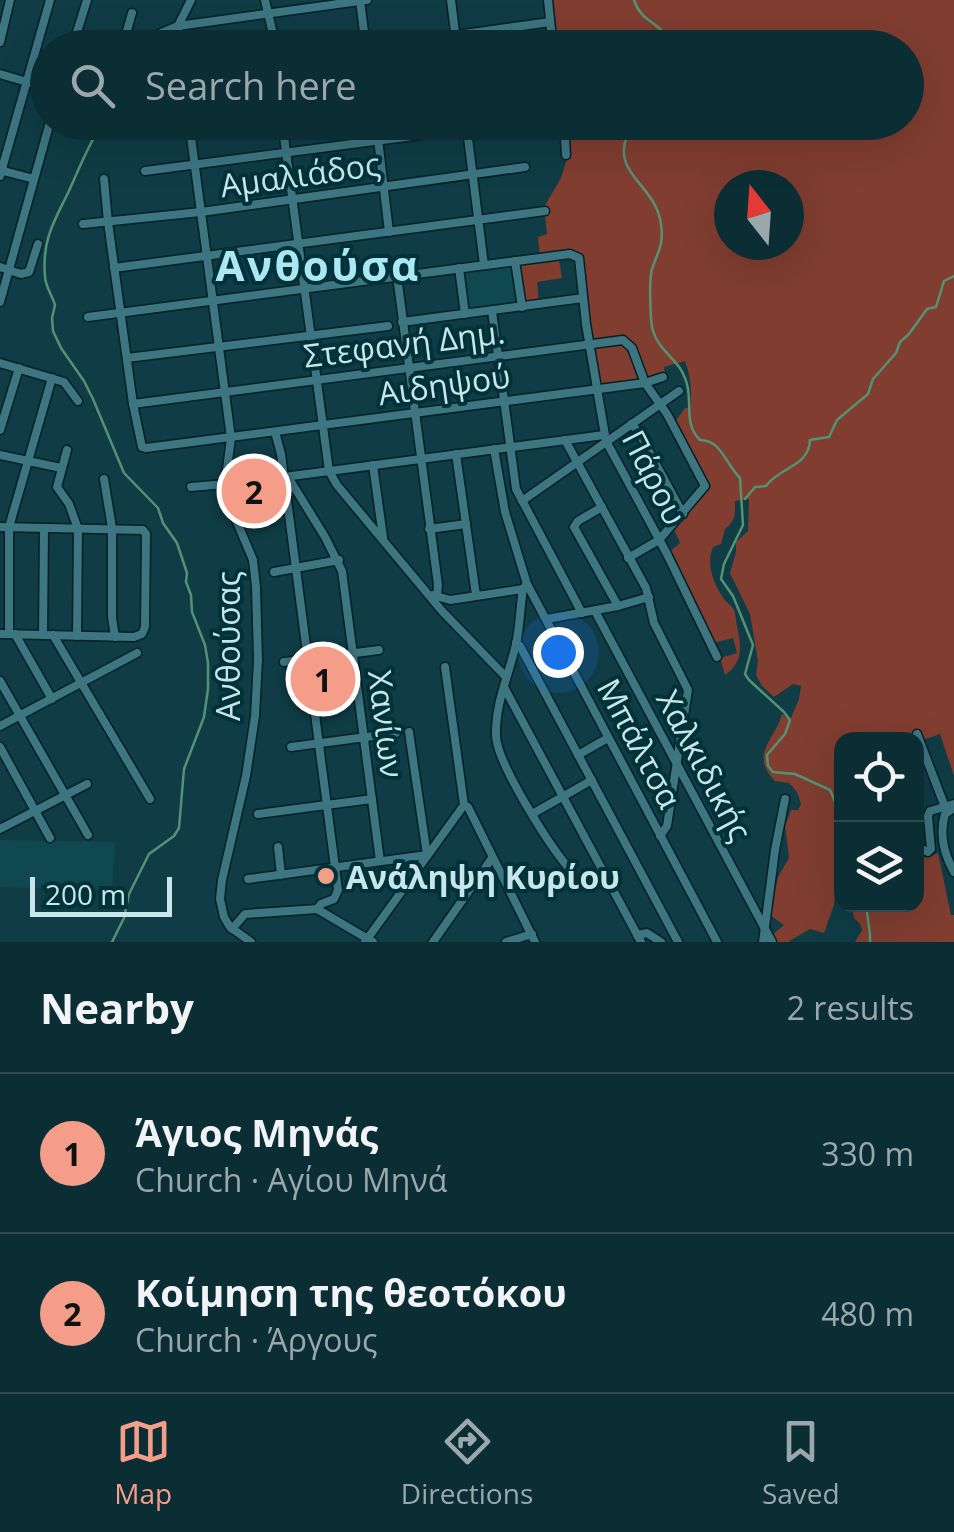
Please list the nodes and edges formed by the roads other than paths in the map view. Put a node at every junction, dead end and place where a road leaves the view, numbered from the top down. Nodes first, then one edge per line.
1 (10, 0) edge
2 (50, 0) edge
3 (190, 0) edge
4 (265, 0) edge
5 (363, 0) edge
6 (452, 0) edge
7 (548, 0) edge
8 (83, 1) edge
9 (132, 13) dead end
10 (268, 14) junction
11 (550, 22) junction
12 (178, 26) junction
13 (41, 30) edge
14 (76, 30) edge
15 (125, 30) edge
16 (169, 30) edge
17 (178, 30) edge
18 (272, 30) edge
19 (364, 30) edge
20 (456, 30) edge
21 (487, 30) edge
22 (551, 30) edge
23 (0, 42) edge
24 (30, 68) edge
25 (0, 74) edge
26 (26, 82) junction
27 (30, 83) edge
28 (45, 140) edge
29 (191, 140) edge
30 (284, 140) edge
31 (384, 140) edge
32 (469, 140) edge
33 (565, 140) edge
34 (378, 141) junction
35 (286, 152) junction
36 (566, 155) dead end
37 (194, 164) junction
38 (525, 167) dead end
39 (145, 171) dead end
40 (1, 172) edge
41 (473, 174) junction
42 (104, 178) dead end
43 (34, 179) junction
44 (384, 188) junction
45 (293, 200) junction
46 (545, 211) dead end
47 (201, 212) junction
48 (478, 220) junction
49 (108, 222) junction
50 (84, 224) dead end
51 (389, 232) junction
52 (38, 244) dead end
53 (299, 245) junction
54 (207, 257) junction
55 (515, 261) junction
56 (484, 265) junction
57 (114, 268) junction
58 (458, 268) junction
59 (4, 269) edge
60 (397, 276) junction
61 (305, 288) junction
62 (583, 298) junction
63 (213, 301) junction
64 (0, 302) edge
65 (522, 306) junction
66 (492, 311) junction
67 (120, 313) junction
68 (464, 314) junction
69 (88, 317) dead end
70 (402, 322) junction
71 (388, 326) dead end
72 (311, 335) junction
73 (590, 344) junction
74 (219, 347) junction
75 (498, 356) junction
76 (126, 358) junction
77 (0, 363) edge
78 (19, 368) junction
79 (408, 368) junction
80 (663, 377) dead end
81 (52, 378) junction
82 (317, 380) junction
83 (645, 383) junction
84 (597, 390) junction
85 (678, 391) dead end
86 (225, 392) junction
87 (78, 401) dead end
88 (504, 402) junction
89 (660, 403) junction
90 (133, 404) junction
91 (414, 414) junction
92 (631, 424) junction
93 (323, 426) junction
94 (0, 430) edge
95 (275, 432) junction
96 (231, 438) junction
97 (605, 438) junction
98 (564, 440) junction
99 (511, 447) junction
100 (494, 449) junction
101 (67, 450) dead end
102 (0, 454) edge
103 (456, 454) junction
104 (420, 459) junction
105 (28, 461) junction
106 (577, 462) junction
107 (373, 466) junction
108 (61, 468) junction
109 (329, 471) junction
110 (286, 477) junction
111 (104, 480) dead end
112 (225, 484) junction
113 (191, 487) dead end
114 (522, 501) junction
115 (288, 506) junction
116 (602, 508) junction
117 (248, 512) dead end
118 (683, 514) junction
119 (466, 524) junction
120 (4, 527) edge
121 (44, 528) junction
122 (112, 528) junction
123 (78, 529) junction
124 (430, 529) junction
125 (383, 538) junction
126 (659, 540) junction
127 (628, 558) junction
128 (339, 560) junction
129 (295, 568) junction
130 (274, 572) dead end
131 (525, 587) junction
132 (433, 595) junction
133 (476, 596) junction
134 (649, 597) junction
135 (618, 606) junction
136 (595, 610) junction
137 (582, 613) junction
138 (547, 619) junction
139 (8, 634) edge
140 (48, 635) junction
141 (77, 636) junction
142 (115, 637) junction
143 (516, 643) junction
144 (379, 650) dead end
145 (138, 653) dead end
146 (352, 653) junction
147 (717, 657) dead end
148 (307, 659) junction
149 (284, 662) dead end
150 (444, 667) dead end
151 (506, 677) junction
152 (0, 681) edge
153 (81, 684) junction
154 (504, 687) junction
155 (52, 699) junction
156 (20, 716) junction
157 (0, 726) edge
158 (408, 732) dead end
159 (396, 733) dead end
160 (364, 737) junction
161 (608, 738) junction
162 (318, 744) junction
163 (0, 747) edge
164 (924, 747) edge
165 (291, 748) dead end
166 (578, 755) junction
167 (676, 765) junction
168 (592, 780) junction
169 (87, 784) dead end
170 (66, 796) junction
171 (562, 797) junction
172 (150, 799) dead end
173 (372, 799) junction
174 (785, 799) dead end
175 (327, 804) junction
176 (464, 804) junction
177 (951, 806) edge
178 (36, 811) junction
179 (258, 814) dead end
180 (532, 814) junction
181 (2, 825) edge
182 (88, 834) dead end
183 (660, 836) junction
184 (50, 838) dead end
185 (278, 847) dead end
186 (924, 850) edge
187 (427, 855) junction
188 (492, 858) junction
189 (380, 861) junction
190 (567, 866) dead end
191 (334, 867) junction
192 (954, 872) edge
193 (282, 875) junction
194 (248, 879) dead end
195 (317, 909) junction
196 (765, 929) junction
197 (232, 930) junction
198 (534, 938) edge
199 (639, 938) edge
200 (368, 941) edge
201 (225, 942) edge
202 (252, 942) edge
203 (434, 942) edge
204 (506, 942) edge
205 (661, 942) edge
206 (678, 942) edge
207 (717, 942) edge
208 (764, 942) edge
209 (772, 942) edge

1 - 23 street
2 - 13 street
3 - 12 street
4 - 10 street
5 - 10 street
5 - 19 street
6 - 20 street
7 - 11 street
8 - 14 street
9 - 15 street
10 - 12 street
10 - 18 street
11 - 21 street
11 - 22 street
12 - 16 street
12 - 17 street
24 - 26 street
25 - 26 street
26 - 27 street
26 - 40 street
28 - 43 street
29 - 37 street, Ανθούσας
30 - 35 street
31 - 34 street
32 - 41 street
33 - 36 street
34 - 35 street
34 - 44 street
35 - 37 street
35 - 45 street
37 - 39 street
37 - 47 street, Ανθούσας
38 - 41 street, Αμαλιάδος
40 - 43 street
41 - 44 street, Αμαλιάδος
41 - 48 street
42 - 49 street
43 - 59 street
44 - 45 street, Αμαλιάδος
44 - 51 street
45 - 47 street, Αμαλιάδος
45 - 53 street
46 - 48 street
47 - 49 street, Αμαλιάδος
47 - 54 street, Ανθούσας
48 - 51 street
48 - 56 street
49 - 50 street, Αμαλιάδος
49 - 57 street
51 - 53 street
52 - 59 street
53 - 54 street
53 - 61 street
54 - 57 street
54 - 63 street, Ανθούσας
55 - 56 street
55 - 62 street, Πάρου
55 - 65 street
56 - 58 street
57 - 67 street
58 - 60 street
58 - 68 street
59 - 64 street
60 - 61 street
60 - 70 street
61 - 63 street
61 - 72 street
62 - 65 street
62 - 73 street, Πάρου
63 - 67 street
63 - 74 street, Ανθούσας
65 - 66 street
66 - 68 street
66 - 75 street
67 - 69 street
67 - 76 street
68 - 70 street
70 - 79 street
71 - 72 street
72 - 74 street
72 - 82 street
73 - 75 street, Στεφανή Δημ.
73 - 83 street, Στεφανή Δημ.
73 - 84 street, Πάρου
74 - 76 street
74 - 86 street, Ανθούσας
75 - 79 street, Στεφανή Δημ.
75 - 88 street
76 - 90 street
77 - 78 street
78 - 81 street
78 - 94 street
79 - 82 street, Στεφανή Δημ.
79 - 91 street
80 - 83 street, Αιδηψού
81 - 87 street
81 - 105 street
82 - 86 street, Στεφανή Δημ.
82 - 93 street
83 - 84 street, Αιδηψού
83 - 89 street
84 - 88 street, Αιδηψού
84 - 97 street, Πάρου
85 - 89 street
86 - 90 street, Στεφανή Δημ.
86 - 96 street, Ανθούσας
88 - 91 street, Αιδηψού
88 - 99 street
89 - 92 street
89 - 118 street
90 - 96 street, Αιδηψού
91 - 93 street, Αιδηψού
91 - 104 street
92 - 97 street
92 - 118 street
93 - 95 street, Αιδηψού
93 - 109 street
95 - 96 street, Αιδηψού
95 - 110 street
96 - 112 street, Ανθούσας
97 - 98 street
97 - 106 street
97 - 126 street, Πάρου
98 - 99 street
98 - 106 street
99 - 100 street
99 - 114 street
100 - 103 street
100 - 131 street, Μπάλτσα
101 - 108 street
102 - 105 street
103 - 104 street
103 - 119 street
104 - 107 street
104 - 124 street
105 - 108 street
105 - 120 street
106 - 114 street
106 - 116 street
107 - 109 street
107 - 125 street
108 - 123 street
109 - 110 street
109 - 125 street
110 - 115 street
110 - 128 street, Χανίων
111 - 122 street
112 - 113 street
112 - 197 street, Ανθούσας
114 - 137 street
115 - 117 street
115 - 129 street
116 - 127 street
116 - 135 street
118 - 126 street
119 - 124 street
119 - 133 street
120 - 121 street
120 - 139 street
121 - 123 street
121 - 140 street
122 - 123 street
122 - 142 street
122 - 142 street
123 - 141 street
124 - 132 street
125 - 132 street
126 - 127 street
126 - 147 street, Πάρου
127 - 134 street
128 - 129 street
128 - 146 street, Χανίων
129 - 130 street
129 - 148 street
131 - 133 street
131 - 138 street, Μπάλτσα
131 - 143 street
132 - 133 street
132 - 151 street
134 - 135 street
134 - 167 street
135 - 136 street
136 - 137 street
136 - 167 street, Χαλκιδικής
137 - 138 street
138 - 161 street, Μπάλτσα
139 - 140 street
139 - 155 street
140 - 141 street
140 - 153 street
141 - 142 street
143 - 151 street
143 - 166 street
144 - 146 street
145 - 153 street
146 - 148 street
146 - 160 street, Χανίων
148 - 149 street
148 - 162 street
150 - 176 street
151 - 154 street
152 - 156 street
153 - 155 street
153 - 172 street
154 - 171 street
154 - 180 street
155 - 156 street
156 - 157 street
156 - 170 street
158 - 187 street
159 - 160 street
160 - 162 street
160 - 173 street, Χανίων
161 - 166 street
161 - 183 street, Μπάλτσα
162 - 165 street
162 - 175 street
163 - 178 street
164 - 177 street
166 - 168 street
167 - 183 street
167 - 196 street, Χαλκιδικής
168 - 171 street
168 - 206 street
169 - 170 street
170 - 178 street
170 - 182 street
171 - 180 street
171 - 199 street
173 - 175 street
173 - 189 street, Χανίων
174 - 196 street
175 - 179 street
175 - 191 street
176 - 187 street
176 - 188 street
177 - 186 street
177 - 192 street
178 - 181 street
178 - 184 street
180 - 190 street
183 - 207 street, Μπάλτσα
185 - 193 street
187 - 189 street
187 - 200 street
188 - 198 street
188 - 203 street
189 - 191 street
191 - 193 street
191 - 195 street
193 - 194 street
195 - 197 street
195 - 200 street
196 - 208 street
196 - 209 street, Χαλκιδικής
197 - 201 street
197 - 202 street
198 - 204 street
199 - 205 street

